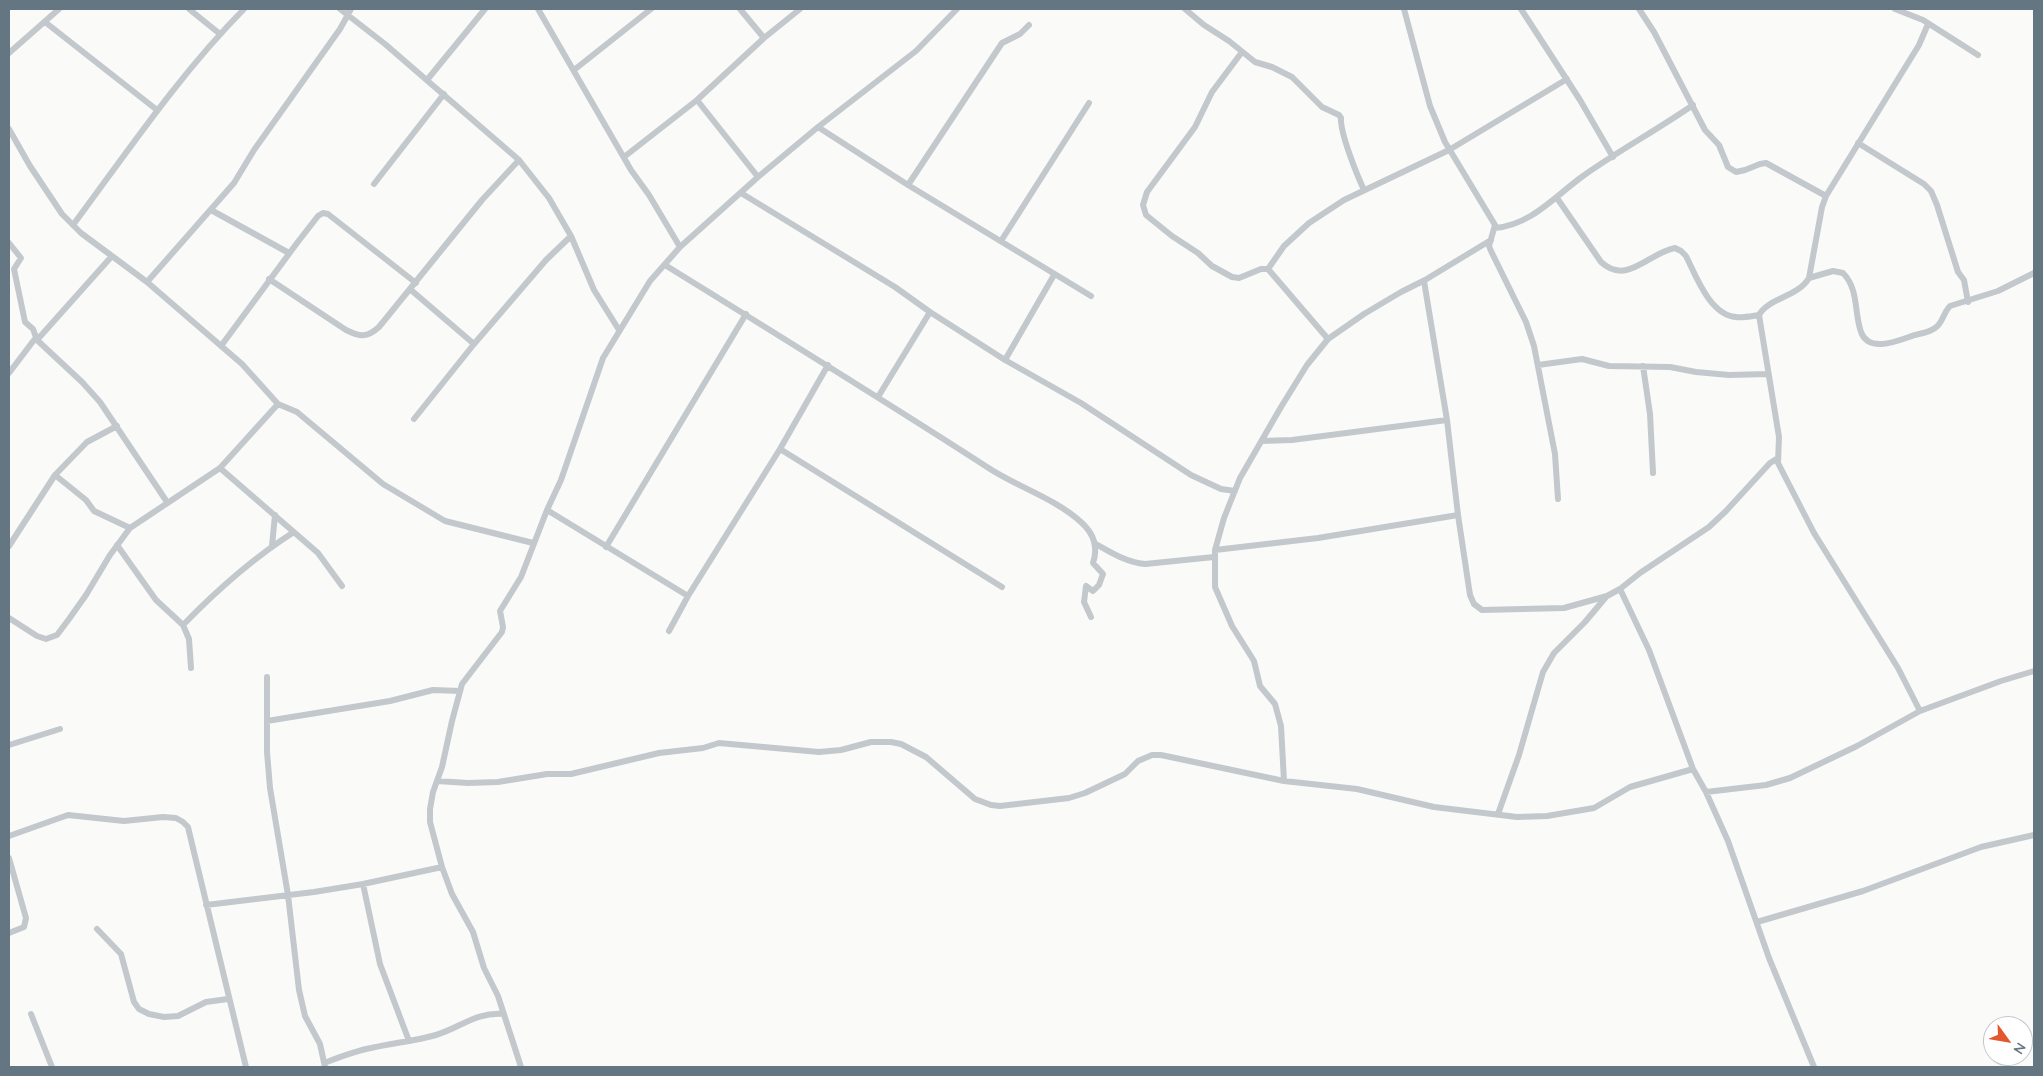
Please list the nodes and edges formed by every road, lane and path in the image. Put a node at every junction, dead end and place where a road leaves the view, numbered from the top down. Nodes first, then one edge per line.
1 (59, 9) edge
2 (189, 9) edge
3 (244, 9) edge
4 (340, 9) edge
5 (485, 9) edge
6 (538, 9) edge
7 (651, 9) edge
8 (740, 9) edge
9 (800, 9) edge
10 (957, 9) edge
11 (1185, 9) edge
12 (1404, 9) edge
13 (1521, 9) edge
14 (1639, 9) edge
15 (1895, 9) edge
16 (349, 12) edge
17 (45, 22) junction
18 (1928, 24) junction
19 (1029, 25) dead end
20 (220, 34) junction
21 (764, 38) junction
22 (1242, 52) junction
23 (9, 53) edge
24 (1978, 54) dead end
25 (574, 70) junction
26 (1567, 79) junction
27 (427, 80) junction
28 (444, 94) junction
29 (697, 100) junction
30 (1089, 103) dead end
31 (1692, 105) junction
32 (157, 110) junction
33 (818, 127) junction
34 (9, 129) edge
35 (1858, 143) junction
36 (1449, 150) junction
37 (624, 157) junction
38 (1613, 157) junction
39 (519, 160) junction
40 (758, 178) junction
41 (374, 184) dead end
42 (908, 185) junction
43 (1364, 190) junction
44 (741, 193) junction
45 (1826, 196) junction
46 (1557, 198) junction
47 (210, 210) junction
48 (73, 225) junction
49 (1495, 228) junction
50 (571, 236) junction
51 (1491, 240) junction
52 (1001, 241) junction
53 (9, 242) edge
54 (680, 247) junction
55 (289, 253) junction
56 (112, 256) junction
57 (665, 265) junction
58 (1268, 269) junction
59 (2034, 273) edge
60 (1054, 275) junction
61 (1809, 278) junction
62 (269, 279) junction
63 (1424, 281) junction
64 (147, 282) junction
65 (416, 283) junction
66 (410, 290) junction
67 (1091, 296) dead end
68 (1968, 302) junction
69 (930, 312) junction
70 (746, 314) junction
71 (1759, 315) junction
72 (618, 330) junction
73 (37, 340) junction
74 (1328, 340) junction
75 (474, 344) junction
76 (221, 346) junction
77 (1005, 360) junction
78 (1538, 364) junction
79 (828, 365) junction
80 (1643, 366) junction
81 (9, 373) edge
82 (1768, 374) junction
83 (878, 397) junction
84 (278, 404) junction
85 (414, 419) dead end
86 (1447, 420) junction
87 (117, 426) junction
88 (1262, 441) junction
89 (780, 449) junction
90 (1778, 458) junction
91 (220, 468) junction
92 (1653, 473) dead end
93 (54, 475) junction
94 (1235, 490) junction
95 (1558, 499) dead end
96 (166, 502) junction
97 (547, 510) junction
98 (275, 515) junction
99 (1458, 515) junction
100 (130, 528) junction
101 (294, 532) junction
102 (533, 543) junction
103 (1096, 544) junction
104 (117, 545) junction
105 (9, 546) edge
106 (272, 546) junction
107 (606, 547) junction
108 (1214, 553) junction
109 (342, 586) dead end
110 (1002, 587) dead end
111 (1620, 589) junction
112 (688, 596) junction
113 (1606, 596) junction
114 (1091, 617) dead end
115 (9, 618) edge
116 (183, 625) junction
117 (669, 631) dead end
118 (192, 668) dead end
119 (2034, 671) edge
120 (267, 677) dead end
121 (460, 691) junction
122 (1920, 712) junction
123 (267, 722) junction
124 (60, 729) dead end
125 (9, 745) edge
126 (1693, 769) junction
127 (437, 780) junction
128 (1284, 781) junction
129 (1706, 792) junction
130 (1498, 814) junction
131 (2034, 835) edge
132 (9, 836) edge
133 (9, 858) edge
134 (442, 867) junction
135 (363, 884) junction
136 (288, 895) junction
137 (206, 905) junction
138 (1757, 922) junction
139 (97, 929) dead end
140 (9, 933) edge
141 (228, 999) junction
142 (31, 1014) dead end
143 (504, 1014) junction
144 (409, 1041) junction
145 (324, 1065) edge
146 (52, 1067) edge
147 (246, 1067) edge
148 (521, 1067) edge
149 (1814, 1067) edge

1 - 17 street
2 - 20 street
3 - 20 street
4 - 16 street
5 - 27 street
6 - 25 street
7 - 25 street
8 - 21 street
9 - 21 street
10 - 33 street
11 - 22 street
12 - 36 street
13 - 26 street
14 - 31 street
15 - 18 street
16 - 27 street
16 - 47 street
17 - 23 street
17 - 32 street
18 - 24 street
18 - 35 street
19 - 42 street
20 - 32 street
21 - 29 street
22 - 43 street
22 - 58 street
25 - 37 street
26 - 36 street
26 - 38 street
27 - 28 street
28 - 39 street
28 - 41 street
29 - 37 street
29 - 40 street
30 - 52 street
31 - 38 street
31 - 45 street
32 - 48 street
33 - 40 street
33 - 42 street
34 - 48 street
35 - 45 street
35 - 68 street
36 - 43 street
36 - 49 street
37 - 54 street
38 - 46 street
39 - 50 street
39 - 65 street
40 - 44 street
42 - 52 street
43 - 58 street
44 - 54 street
44 - 69 street
45 - 61 street
46 - 49 street
46 - 71 street
47 - 55 street
47 - 64 street
48 - 56 street
49 - 51 street
50 - 72 street
50 - 75 street
51 - 63 street
51 - 78 street
52 - 60 street
53 - 73 street
54 - 57 street
55 - 62 street
55 - 65 street
56 - 64 street
56 - 73 street
57 - 70 street
57 - 72 street
58 - 74 street
59 - 68 street
60 - 67 street
60 - 77 street
61 - 68 street
61 - 71 street
62 - 66 street
62 - 76 street
63 - 74 street
63 - 86 street
64 - 76 street
65 - 66 street
66 - 75 street
69 - 77 street
69 - 83 street
70 - 79 street
70 - 107 street
71 - 82 street
72 - 97 street
73 - 81 street
73 - 87 street
74 - 88 street
75 - 85 street
76 - 84 street
77 - 94 street
78 - 80 street
78 - 95 street
79 - 83 street
79 - 89 street
80 - 82 street
80 - 92 street
82 - 90 street
83 - 103 street
84 - 91 street
84 - 102 street
86 - 88 street
86 - 99 street
87 - 93 street
87 - 96 street
88 - 94 street
89 - 110 street
89 - 112 street
90 - 111 street
90 - 122 street
91 - 96 street
91 - 98 street
93 - 100 street
93 - 105 street
94 - 108 street
96 - 100 street
97 - 102 street
97 - 107 street
98 - 101 street
98 - 106 street
99 - 108 street
99 - 113 street
100 - 104 street
101 - 106 street
101 - 109 street
102 - 121 street
103 - 108 street
103 - 114 street
104 - 115 street
104 - 116 street
106 - 116 street
107 - 112 street
108 - 128 street
111 - 113 street
111 - 126 street
112 - 117 street
113 - 130 street
116 - 118 street
119 - 122 street
120 - 123 street
121 - 123 street
121 - 127 street
122 - 129 street
123 - 136 street
124 - 125 street
126 - 129 street
126 - 130 street
127 - 128 street
127 - 134 street
128 - 130 street
129 - 138 street
131 - 138 street
132 - 137 street
133 - 140 street
134 - 135 street
134 - 143 street
135 - 136 street
135 - 144 street
136 - 137 street
136 - 145 street
137 - 141 street
138 - 149 street
139 - 141 street
141 - 147 street
142 - 146 street
143 - 144 street
143 - 148 street
144 - 145 street

